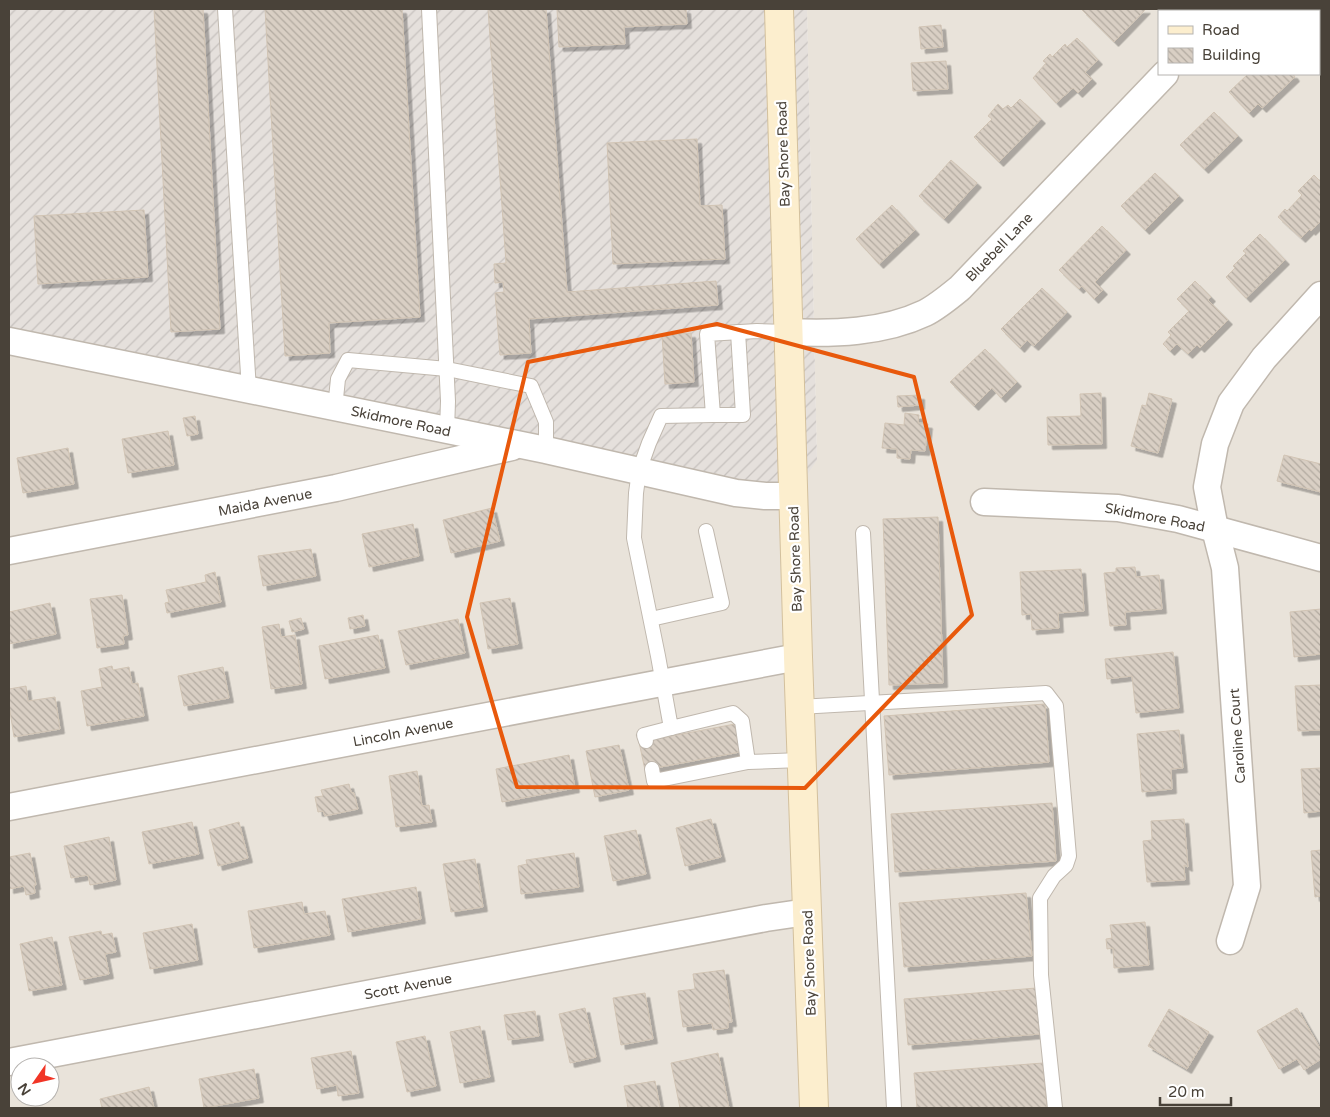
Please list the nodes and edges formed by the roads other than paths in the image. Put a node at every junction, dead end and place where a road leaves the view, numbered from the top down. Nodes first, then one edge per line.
1 (225, 9) edge
2 (429, 9) edge
3 (779, 9) edge
4 (1164, 75) edge
5 (1321, 295) edge
6 (738, 332) junction
7 (788, 332) junction
8 (9, 341) edge
9 (447, 369) junction
10 (249, 390) junction
11 (334, 408) junction
12 (713, 415) junction
13 (447, 431) junction
14 (520, 445) junction
15 (546, 450) junction
16 (639, 471) junction
17 (793, 496) junction
18 (984, 502) dead end
19 (1215, 529) junction
20 (706, 531) dead end
21 (863, 532) dead end
22 (9, 551) edge
23 (1321, 558) edge
24 (651, 619) junction
25 (798, 656) junction
26 (662, 682) junction
27 (872, 702) junction
28 (799, 707) junction
29 (677, 730) junction
30 (646, 741) dead end
31 (801, 760) junction
32 (748, 762) junction
33 (652, 769) dead end
34 (9, 806) edge
35 (807, 912) junction
36 (1230, 941) dead end
37 (9, 1062) edge
38 (814, 1108) edge
39 (894, 1108) edge
40 (1055, 1108) edge

1 - 10 lane
2 - 9 lane
3 - 7 main road, Bay Shore Road
4 - 7 street, Bluebell Lane
5 - 19 street, Caroline Court
6 - 7 lane
6 - 12 lane
6 - 12 lane
7 - 17 main road, Bay Shore Road
8 - 10 street, Skidmore Road
9 - 11 lane
9 - 13 lane
9 - 15 lane
10 - 11 street, Skidmore Road
11 - 13 street, Skidmore Road
12 - 16 lane
13 - 14 street, Skidmore Road
14 - 15 street, Skidmore Road
14 - 22 street, Maida Avenue
15 - 16 street, Skidmore Road
16 - 17 street, Skidmore Road
16 - 24 lane
17 - 25 main road, Bay Shore Road
18 - 19 street, Skidmore Road
19 - 23 street, Skidmore Road
19 - 36 street, Caroline Court
20 - 24 lane
21 - 27 lane
24 - 26 lane
25 - 26 street, Lincoln Avenue
25 - 28 main road, Bay Shore Road
26 - 29 lane
26 - 34 street, Lincoln Avenue
27 - 28 lane
27 - 39 lane
27 - 40 lane
28 - 31 main road, Bay Shore Road
29 - 30 lane
29 - 32 lane
31 - 32 lane
31 - 35 main road, Bay Shore Road
32 - 33 lane
35 - 37 street, Scott Avenue
35 - 38 main road, Bay Shore Road

